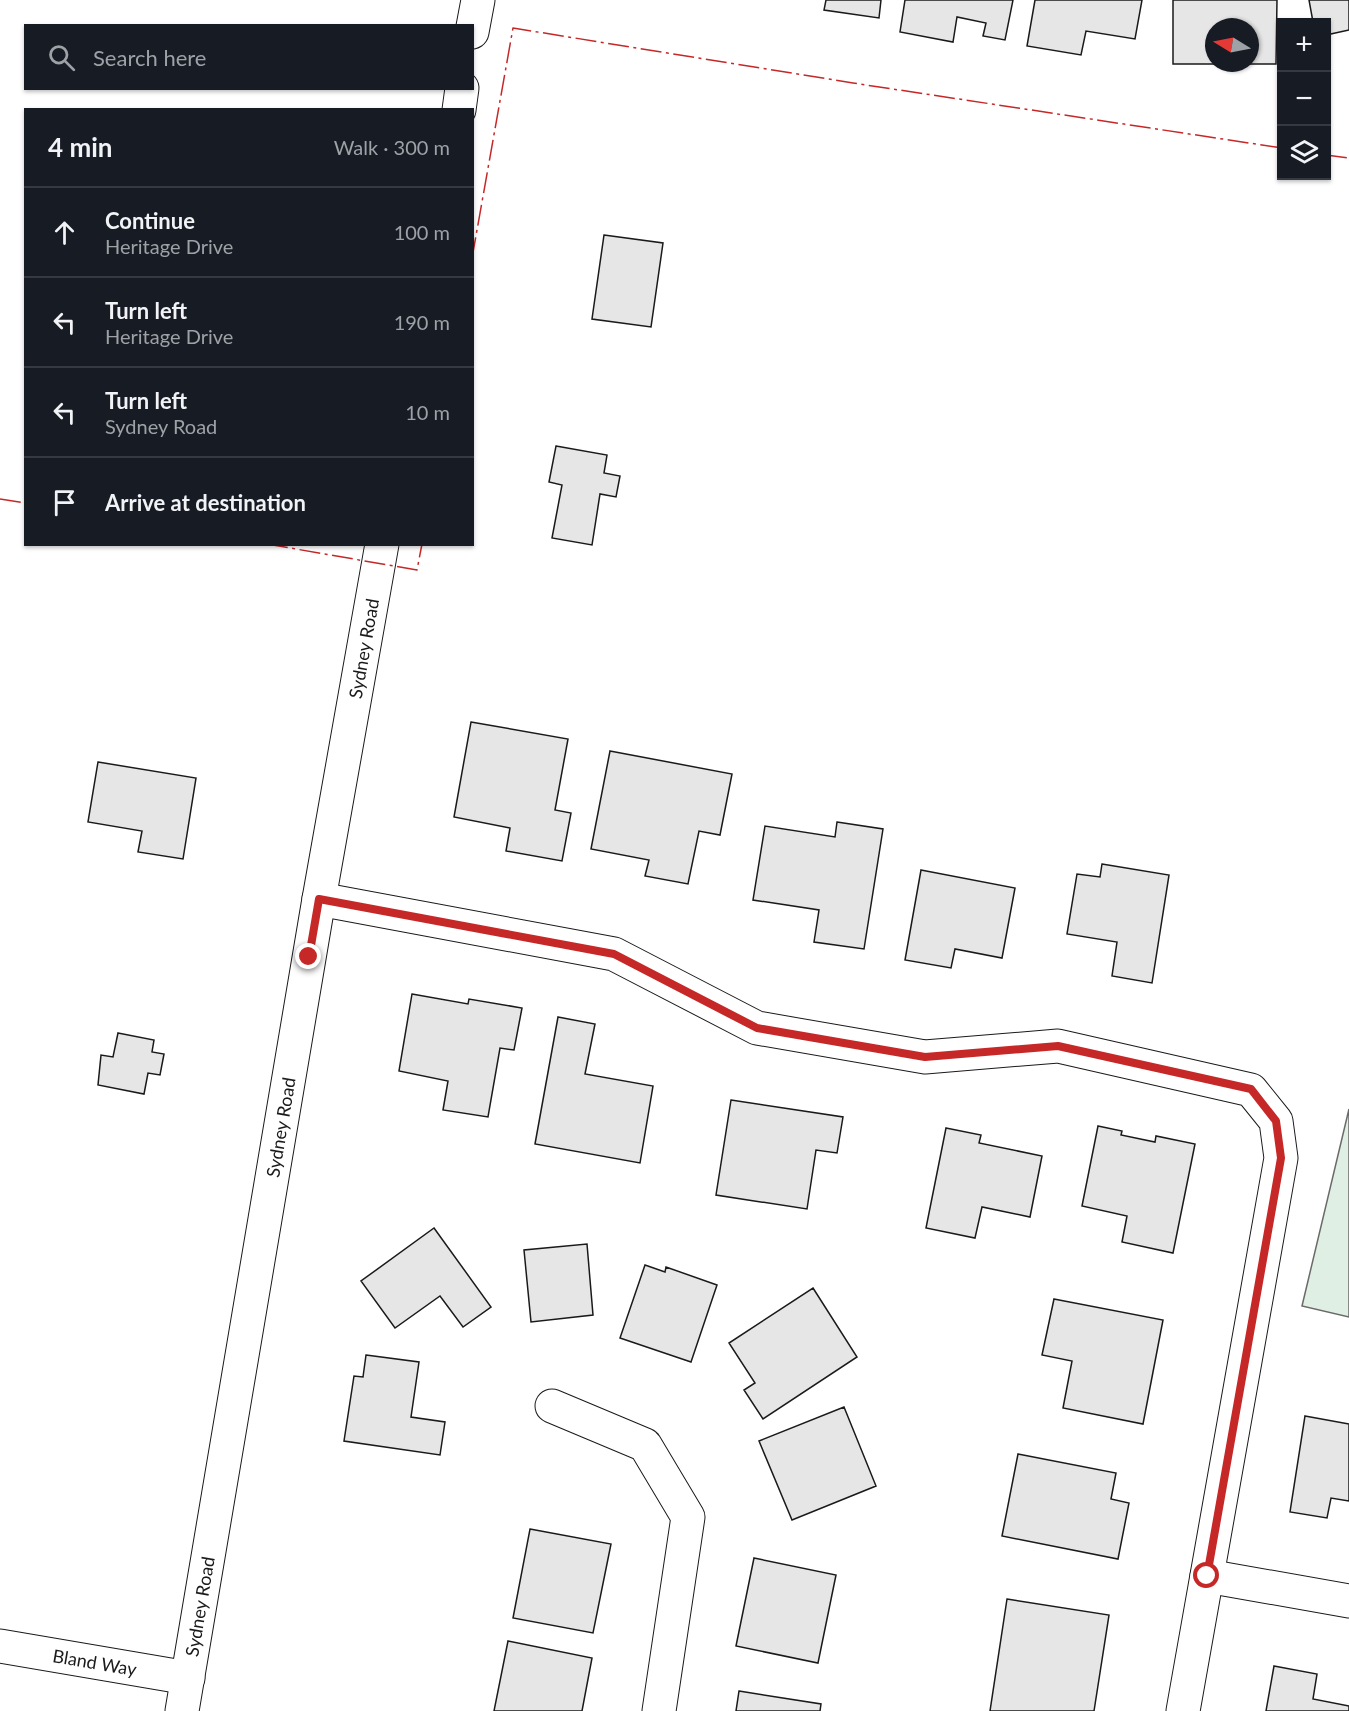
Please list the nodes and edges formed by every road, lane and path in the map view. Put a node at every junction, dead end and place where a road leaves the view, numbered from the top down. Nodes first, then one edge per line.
1 (478, 0) edge
2 (474, 24) edge
3 (462, 90) edge
4 (459, 108) edge
5 (382, 546) edge
6 (319, 899) junction
7 (552, 1406) dead end
8 (1207, 1576) junction
9 (1349, 1601) edge
10 (0, 1646) edge
11 (188, 1678) junction
12 (182, 1711) edge
13 (659, 1711) edge
14 (1183, 1711) edge

1 - 2 street
3 - 4 street
5 - 6 street, Sydney Road
6 - 8 street
6 - 11 street, Sydney Road
7 - 13 street
8 - 9 street
8 - 14 street
10 - 11 street, Bland Way
11 - 12 street, Sydney Road

